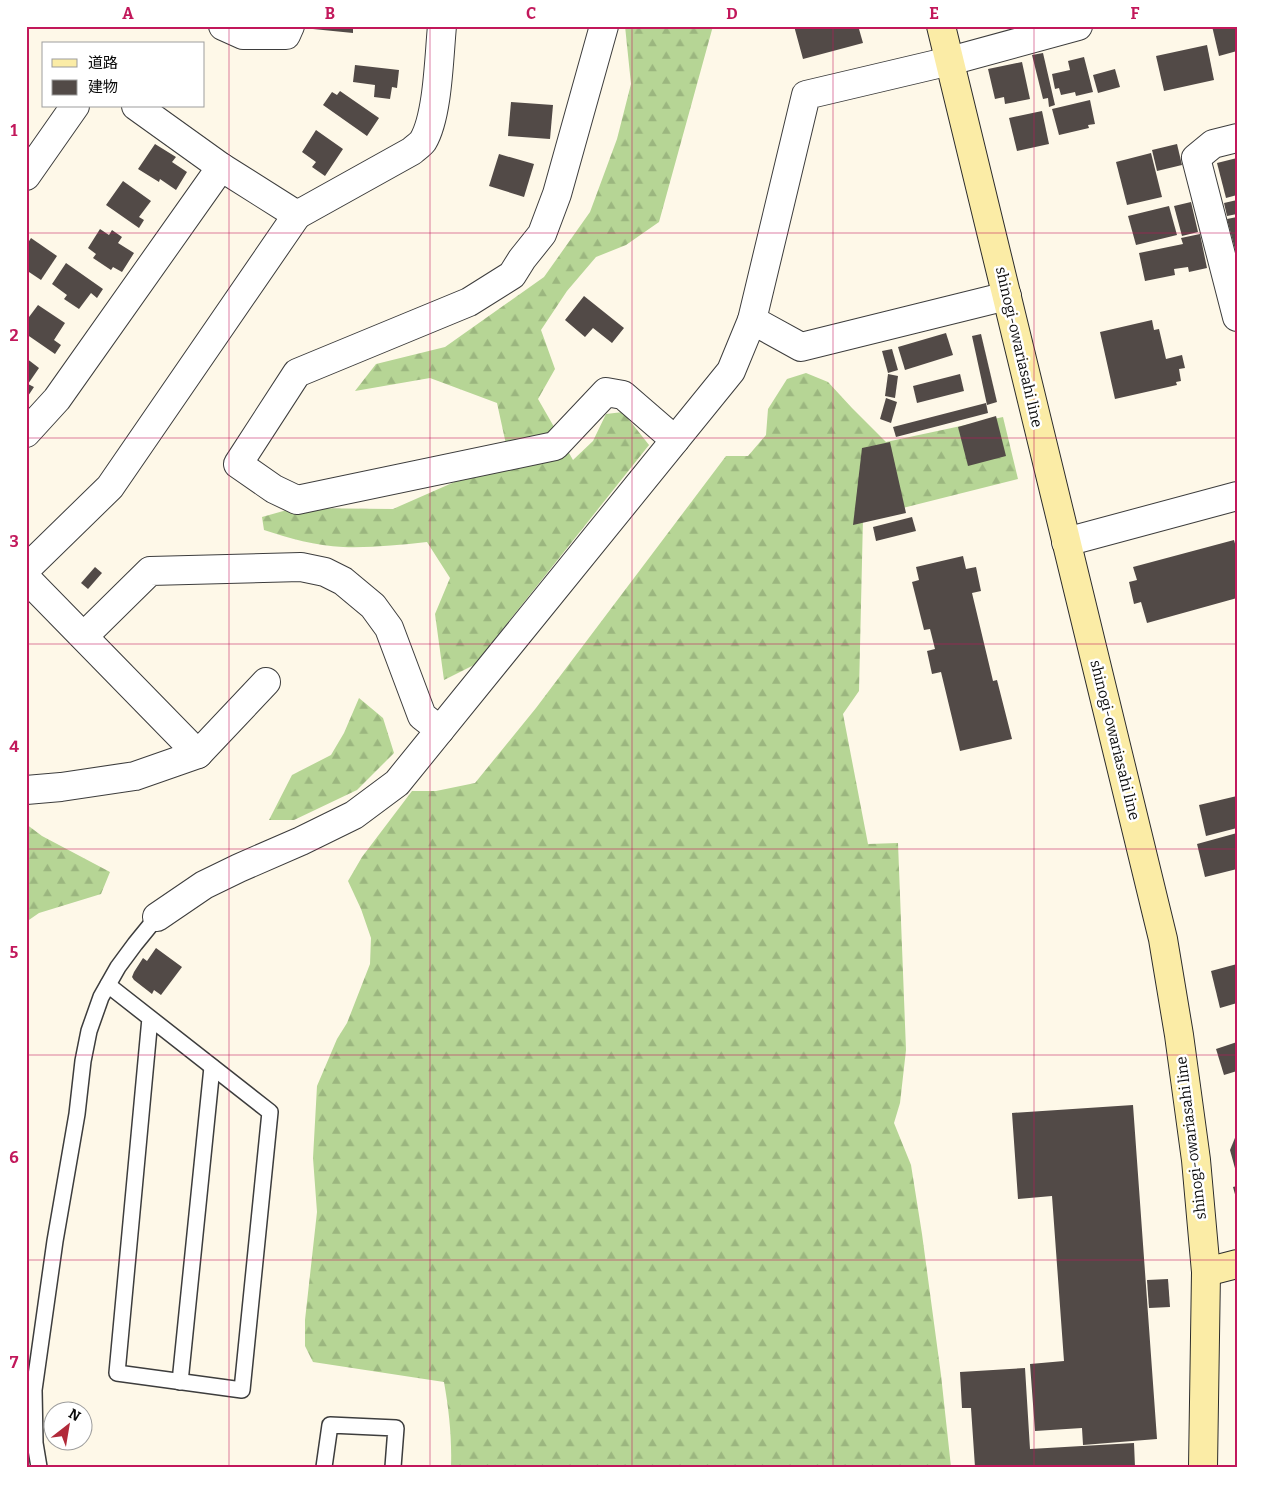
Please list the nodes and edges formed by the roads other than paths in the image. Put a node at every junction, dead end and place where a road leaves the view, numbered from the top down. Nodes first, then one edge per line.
1 (223, 26) edge
2 (290, 26) edge
3 (442, 26) edge
4 (604, 26) edge
5 (941, 26) edge
6 (1078, 26) edge
7 (950, 61) junction
8 (74, 108) edge
9 (139, 108) edge
10 (1237, 138) edge
11 (222, 167) junction
12 (26, 176) edge
13 (297, 215) junction
14 (1007, 296) junction
15 (1237, 317) edge
16 (752, 320) junction
17 (26, 433) edge
18 (676, 440) junction
19 (1237, 496) edge
20 (1066, 542) junction
21 (26, 569) edge
22 (26, 578) edge
23 (84, 636) junction
24 (266, 682) dead end
25 (440, 730) junction
26 (198, 754) junction
27 (26, 790) edge
28 (158, 917) joint
29 (108, 985) junction
30 (150, 1018) junction
31 (212, 1067) junction
32 (1237, 1264) edge
33 (1206, 1272) junction
34 (180, 1382) junction
35 (39, 1467) edge
36 (324, 1467) edge
37 (393, 1467) edge
38 (1203, 1467) edge

1 - 2 street
3 - 13 street
4 - 18 street
5 - 7 main road, shinogi-owariasahi line
6 - 7 street
7 - 14 main road, shinogi-owariasahi line
7 - 16 street
8 - 12 street
9 - 11 street
10 - 15 street
11 - 13 street
11 - 17 street
13 - 21 street
14 - 16 street
14 - 20 main road, shinogi-owariasahi line
16 - 18 street
18 - 25 street
19 - 20 street
20 - 33 main road, shinogi-owariasahi line
22 - 23 street
23 - 25 street
23 - 26 street
24 - 26 street
25 - 28 street
26 - 27 street
28 - 29 lane
29 - 30 lane
29 - 35 lane
30 - 31 lane
30 - 34 lane
31 - 34 lane
31 - 34 lane
32 - 33 main road
33 - 38 main road, shinogi-owariasahi line
36 - 37 lane

